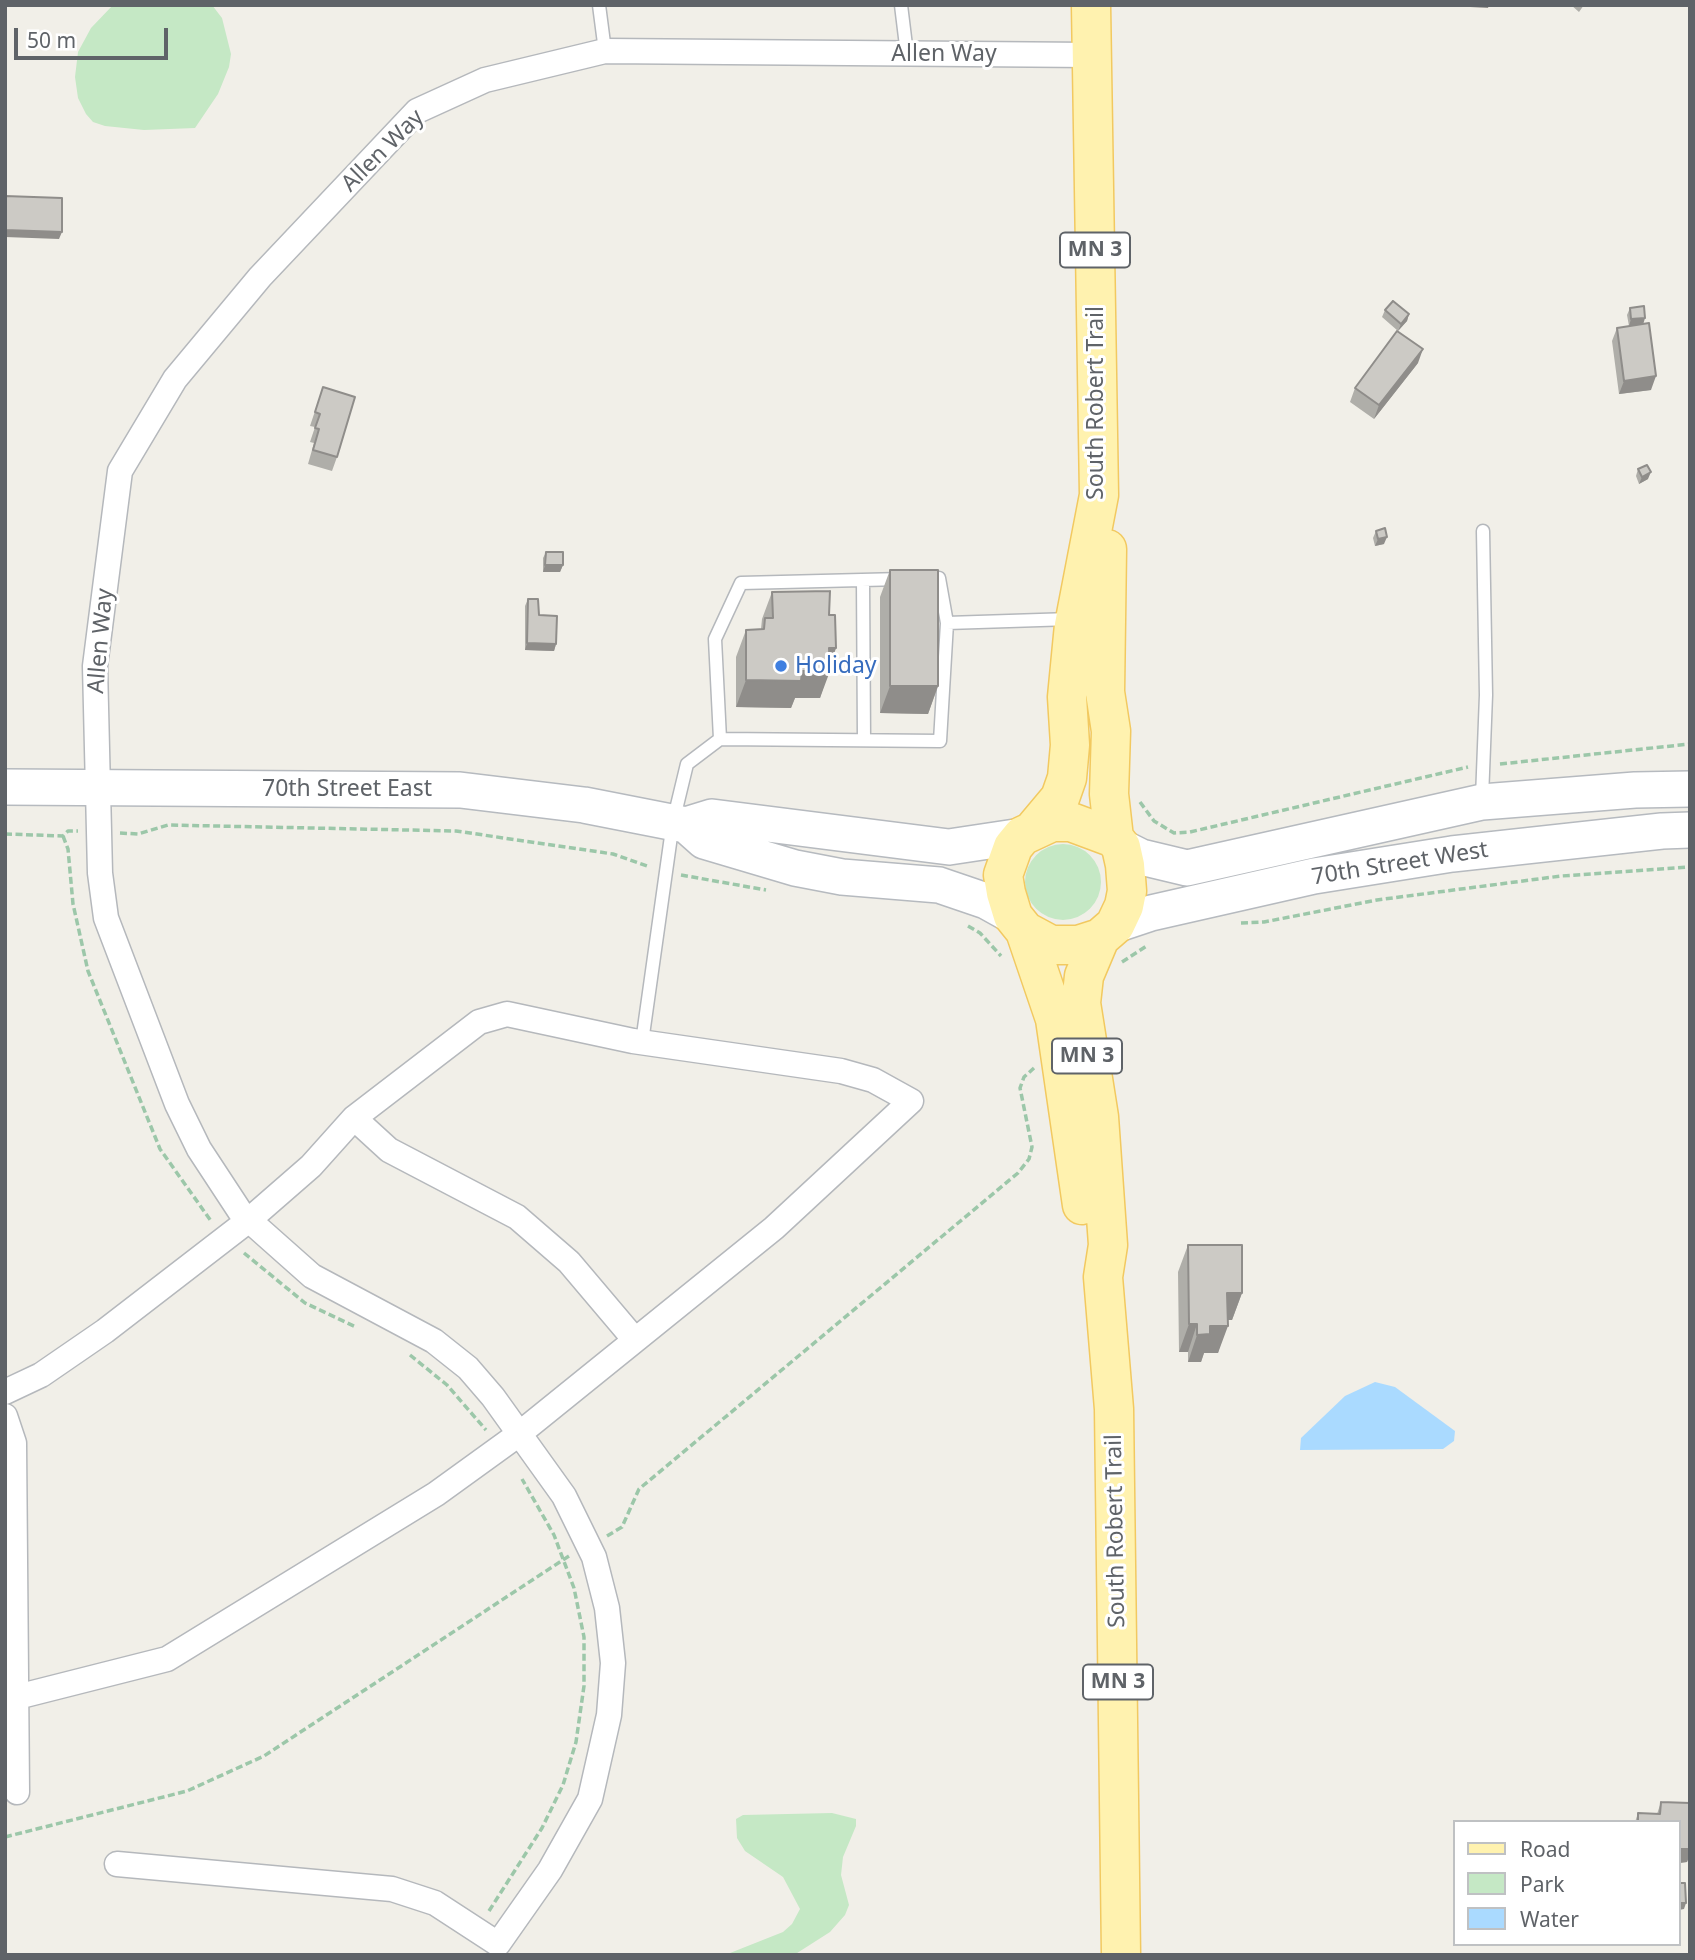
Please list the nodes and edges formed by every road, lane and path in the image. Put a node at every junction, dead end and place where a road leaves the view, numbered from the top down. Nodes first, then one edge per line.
1 (599, 5) edge
2 (901, 5) edge
3 (1091, 5) edge
4 (604, 51) junction
5 (907, 54) junction
6 (1091, 55) junction
7 (1483, 531) dead end
8 (863, 580) junction
9 (1090, 620) junction
10 (947, 623) junction
11 (864, 653) junction
12 (880, 653) dead end
13 (928, 653) edge
14 (945, 653) junction
15 (720, 739) junction
16 (864, 740) junction
17 (5, 787) edge
18 (97, 788) junction
19 (1690, 789) edge
20 (1138, 794) dead end
21 (1482, 802) junction
22 (1275, 812) dead end
23 (680, 823) junction
24 (1690, 830) edge
25 (98, 832) junction
26 (1028, 832) junction
27 (5, 834) edge
28 (63, 836) junction
29 (1117, 842) junction
30 (1690, 867) edge
31 (666, 873) junction
32 (776, 892) dead end
33 (963, 923) dead end
34 (1241, 923) dead end
35 (1015, 937) junction
36 (1152, 943) dead end
37 (1110, 944) junction
38 (642, 1042) junction
39 (354, 1118) junction
40 (250, 1220) junction
41 (227, 1237) junction
42 (1103, 1277) junction
43 (357, 1328) dead end
44 (635, 1340) junction
45 (400, 1350) dead end
46 (5, 1392) edge
47 (5, 1416) edge
48 (509, 1441) junction
49 (17, 1697) junction
50 (17, 1792) dead end
51 (117, 1864) dead end
52 (477, 1930) junction
53 (1122, 1955) edge

1 - 4 lane
2 - 5 lane
3 - 6 main road, South Robert Trail / MN 3
4 - 5 street, Allen Way
4 - 18 street, Allen Way
5 - 6 street, Allen Way
6 - 9 main road, South Robert Trail / MN 3
7 - 21 lane
8 - 10 lane
8 - 11 lane
8 - 15 lane
9 - 10 lane
9 - 26 main road, South Robert Trail / MN 3
9 - 29 main road
10 - 14 lane
11 - 12 lane
11 - 16 lane
13 - 14 lane
14 - 16 lane
15 - 16 lane
15 - 23 lane
17 - 18 main road, 70th Street East
18 - 23 main road, 70th Street East
18 - 25 street, Allen Way
19 - 21 main road, 70th Street West
20 - 22 path
21 - 29 main road, 70th Street West
23 - 26 main road, 70th Street East
23 - 31 lane
23 - 35 main road, 70th Street East
24 - 37 main road, 70th Street West
25 - 28 path
25 - 31 path
25 - 40 street, Allen Way
26 - 29 main road
26 - 35 main road
27 - 28 path
28 - 41 path
29 - 37 main road
30 - 34 path
31 - 32 path
31 - 38 lane
33 - 35 path
35 - 37 main road
35 - 42 main road, South Robert Trail / MN 3
36 - 37 path
37 - 42 main road, South Robert Trail / MN 3
38 - 39 street
38 - 44 street
39 - 40 street
39 - 44 street
40 - 41 street
40 - 48 street, Allen Way
41 - 43 path
41 - 46 street
42 - 53 main road, South Robert Trail / MN 3
44 - 48 street
45 - 48 path
47 - 49 street
48 - 49 street
48 - 52 path
48 - 52 street, Allen Way
49 - 50 street
51 - 52 street

